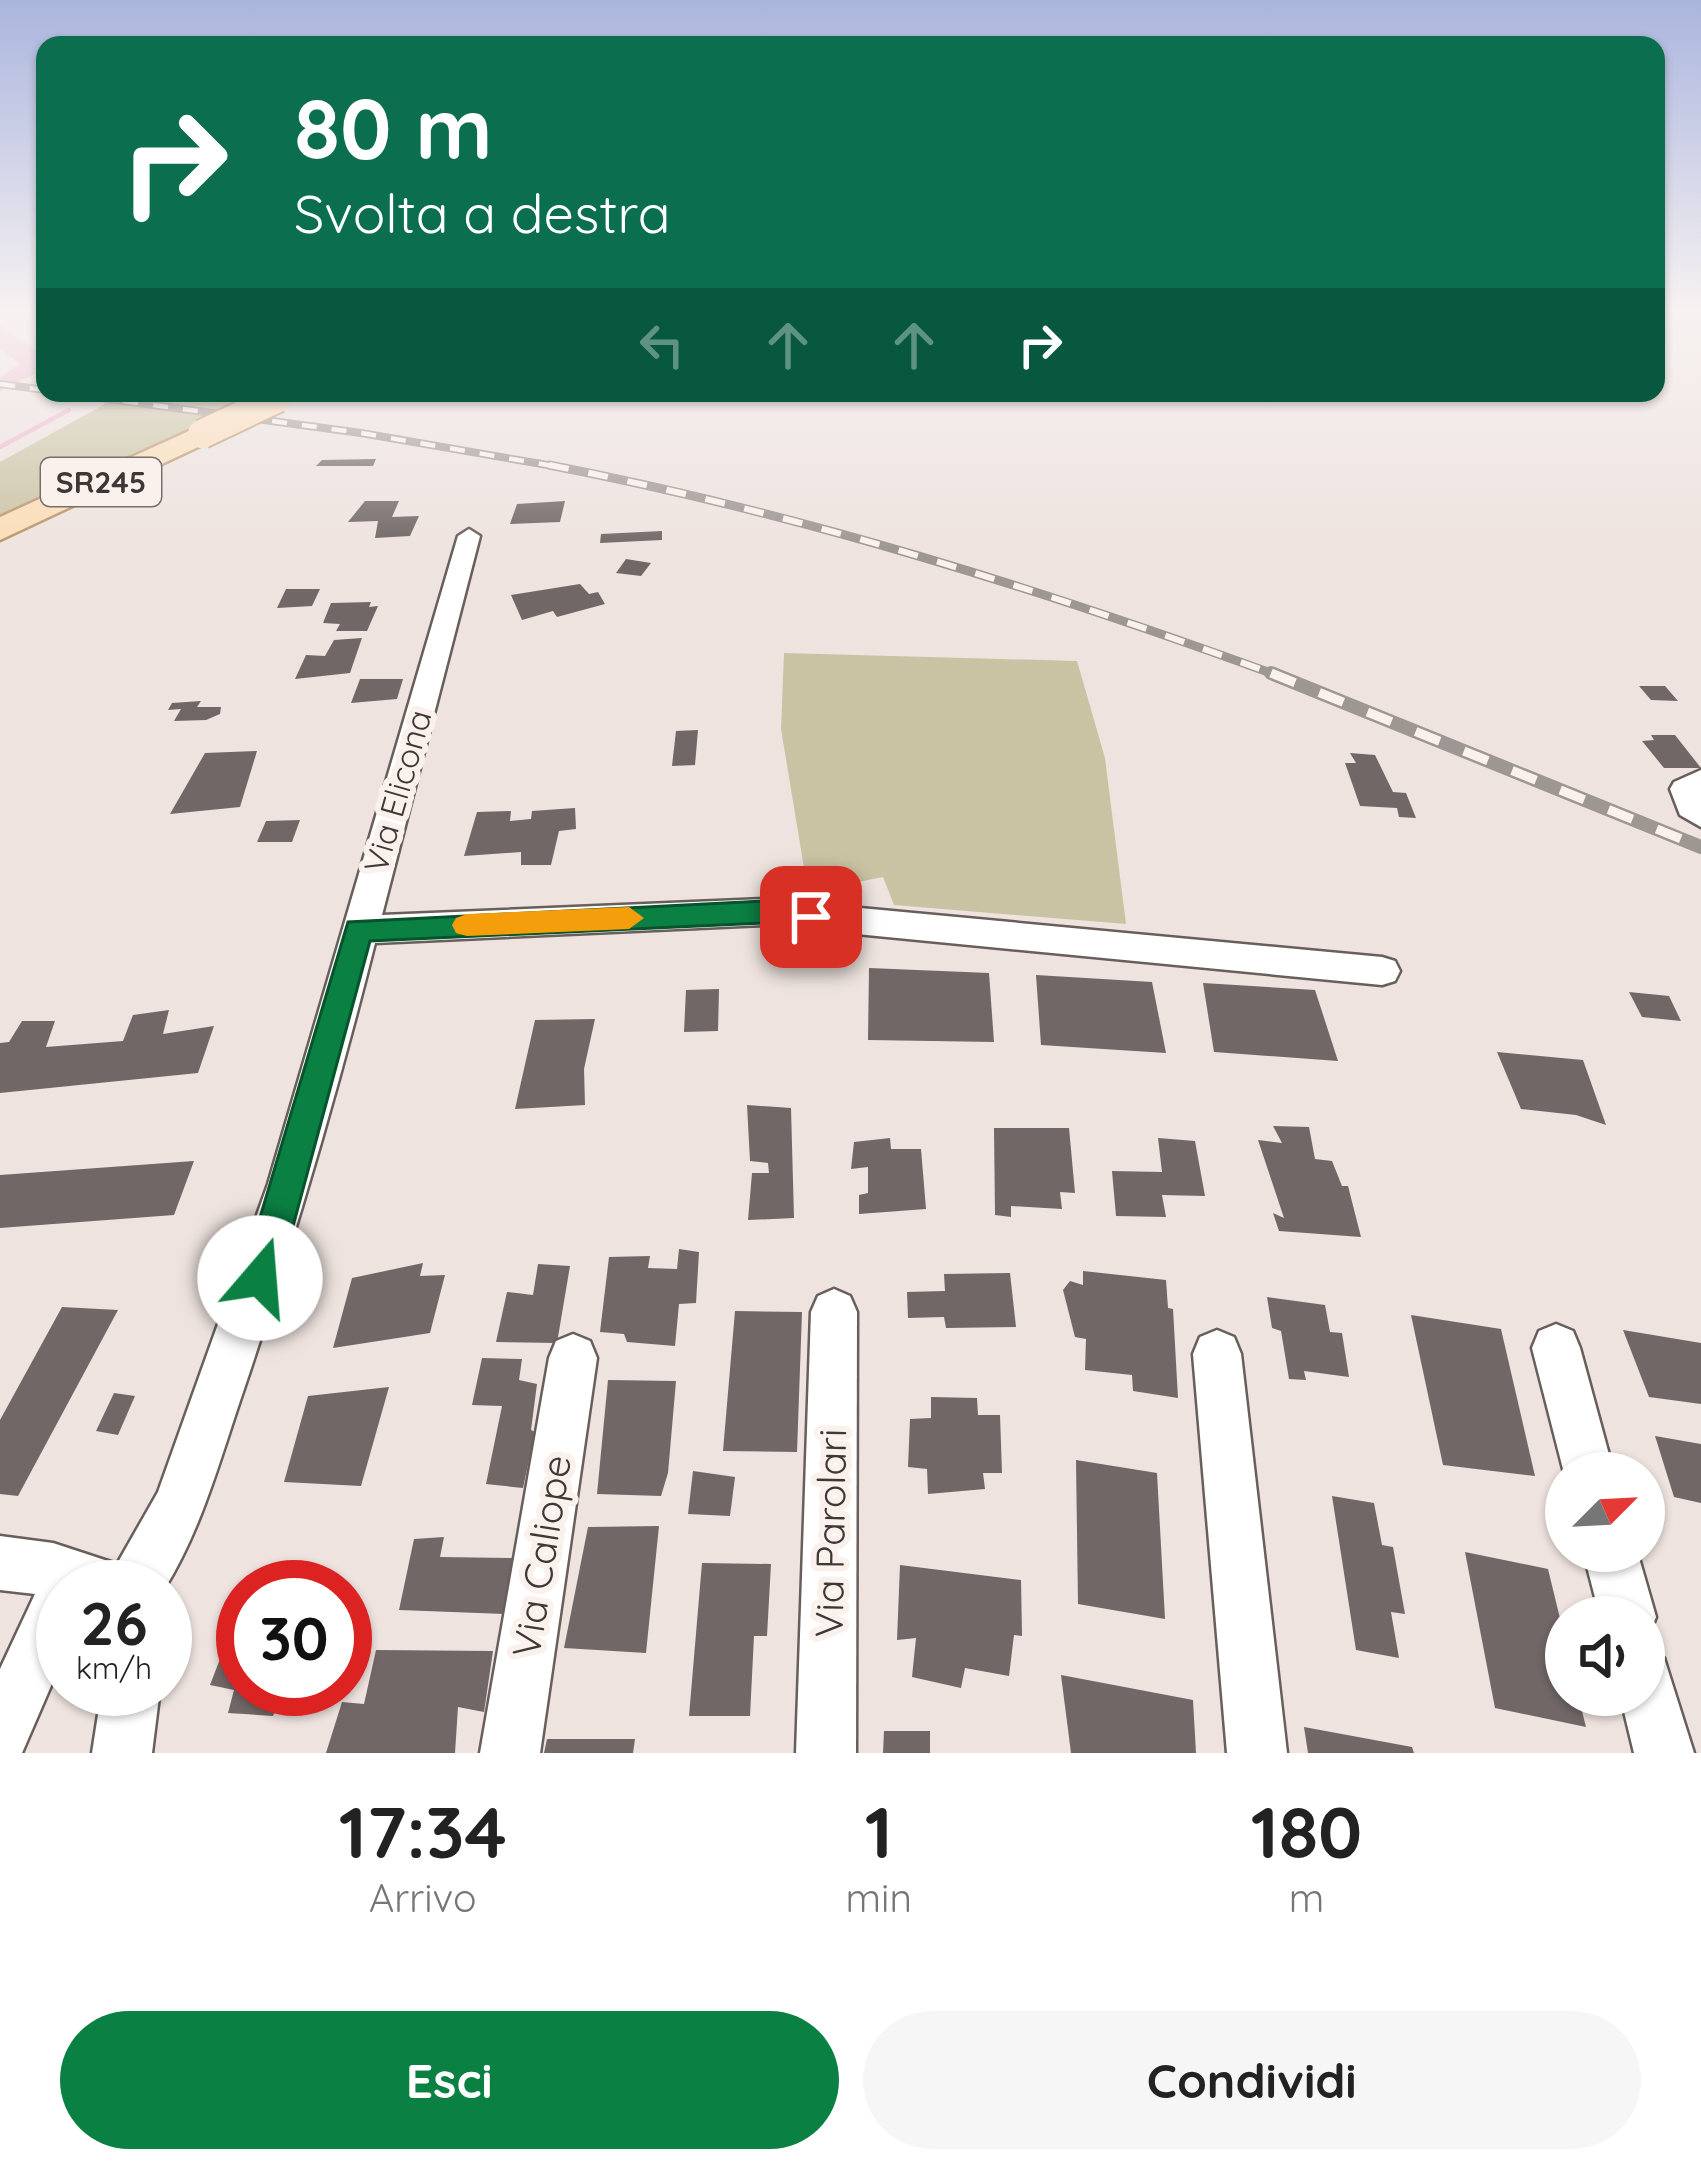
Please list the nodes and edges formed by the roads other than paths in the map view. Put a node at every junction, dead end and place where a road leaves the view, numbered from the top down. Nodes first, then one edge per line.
1 (268, 402) edge
2 (0, 530) edge
3 (469, 536) dead end
4 (1701, 780) edge
5 (1701, 816) edge
6 (358, 930) junction
7 (1382, 971) dead end
8 (833, 1312) dead end
9 (1556, 1348) dead end
10 (1217, 1354) dead end
11 (573, 1358) dead end
12 (1583, 1452) edge
13 (151, 1560) edge
14 (0, 1563) edge
15 (36, 1574) edge
16 (36, 1666) edge
17 (127, 1716) edge
18 (1654, 1716) edge
19 (0, 1734) edge
20 (122, 1753) edge
21 (509, 1753) edge
22 (826, 1753) edge
23 (1257, 1753) edge
24 (1664, 1753) edge

1 - 2 main road, SR245, bridge
3 - 6 street, Via Elicona
4 - 5 street
6 - 7 street
6 - 13 street, Via Elicona
8 - 22 street, Via Parolari
9 - 12 street
10 - 23 street
11 - 21 street, Via Caliope
14 - 15 street
16 - 19 street
17 - 20 street
18 - 24 street

